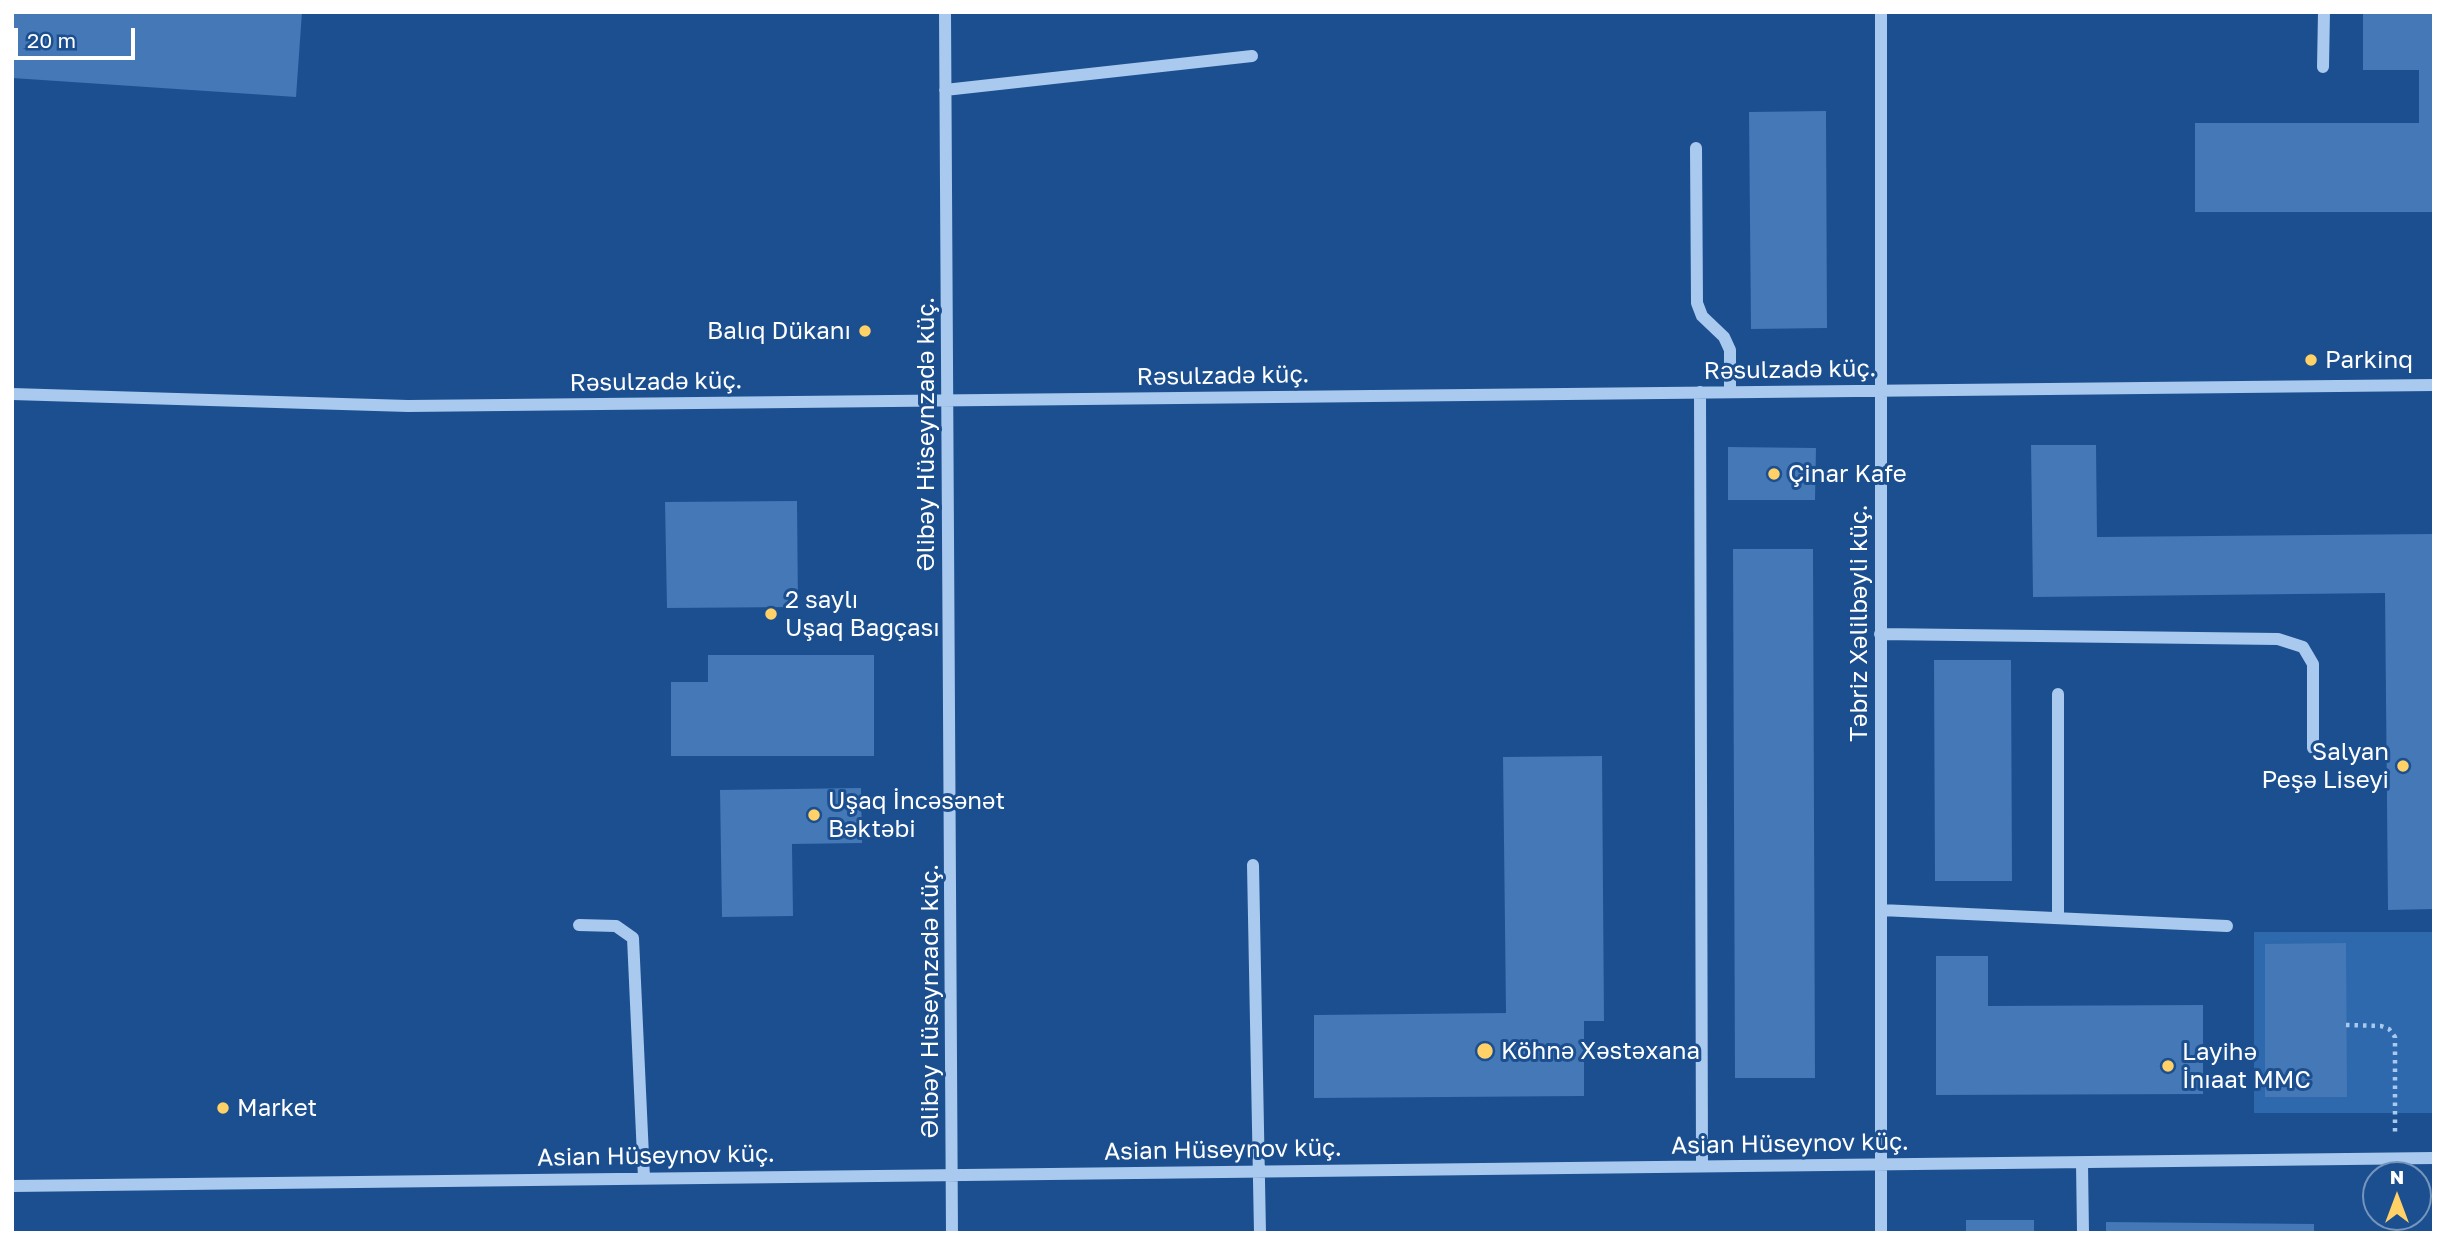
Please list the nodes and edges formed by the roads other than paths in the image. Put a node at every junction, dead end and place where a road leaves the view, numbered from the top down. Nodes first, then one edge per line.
1 (945, 12) edge
2 (1881, 12) edge
3 (2324, 12) edge
4 (1252, 56) dead end
5 (2323, 67) dead end
6 (945, 90) junction
7 (1696, 148) dead end
8 (2434, 385) edge
9 (1880, 390) junction
10 (1730, 391) junction
11 (1700, 392) junction
12 (12, 394) edge
13 (947, 400) junction
14 (1880, 634) junction
15 (2058, 694) dead end
16 (2313, 748) dead end
17 (1253, 865) dead end
18 (1881, 910) junction
19 (2058, 918) junction
20 (579, 925) dead end
21 (2227, 926) dead end
22 (2434, 1158) edge
23 (2082, 1163) junction
24 (1881, 1164) junction
25 (1702, 1166) junction
26 (1258, 1170) junction
27 (951, 1174) junction
28 (644, 1178) junction
29 (12, 1186) edge
30 (952, 1233) edge
31 (1260, 1233) edge
32 (1881, 1233) edge
33 (2083, 1233) edge

1 - 6 street, Əlibəy Hüseynzadə küç.
2 - 9 street, Təbriz Xəlilbəyli küç.
3 - 5 street
4 - 6 street
6 - 13 street, Əlibəy Hüseynzadə küç.
7 - 10 street
8 - 9 street, Rəsulzadə küç.
9 - 10 street, Rəsulzadə küç.
9 - 14 street, Təbriz Xəlilbəyli küç.
10 - 11 street, Rəsulzadə küç.
11 - 13 street, Rəsulzadə küç.
11 - 25 street
12 - 13 street, Rəsulzadə küç.
13 - 27 street, Əlibəy Hüseynzadə küç.
14 - 16 street
14 - 18 street, Təbriz Xəlilbəyli küç.
15 - 19 street
17 - 26 street
18 - 19 street
18 - 24 street, Təbriz Xəlilbəyli küç.
19 - 21 street
20 - 28 street
22 - 23 street, Asian Hüseynov küç.
23 - 24 street, Asian Hüseynov küç.
23 - 33 street
24 - 25 street, Asian Hüseynov küç.
24 - 32 street, Təbriz Xəlilbəyli küç.
25 - 26 street, Asian Hüseynov küç.
26 - 27 street, Asian Hüseynov küç.
26 - 31 street
27 - 28 street, Asian Hüseynov küç.
27 - 30 street, Əlibəy Hüseynzadə küç.
28 - 29 street, Asian Hüseynov küç.

